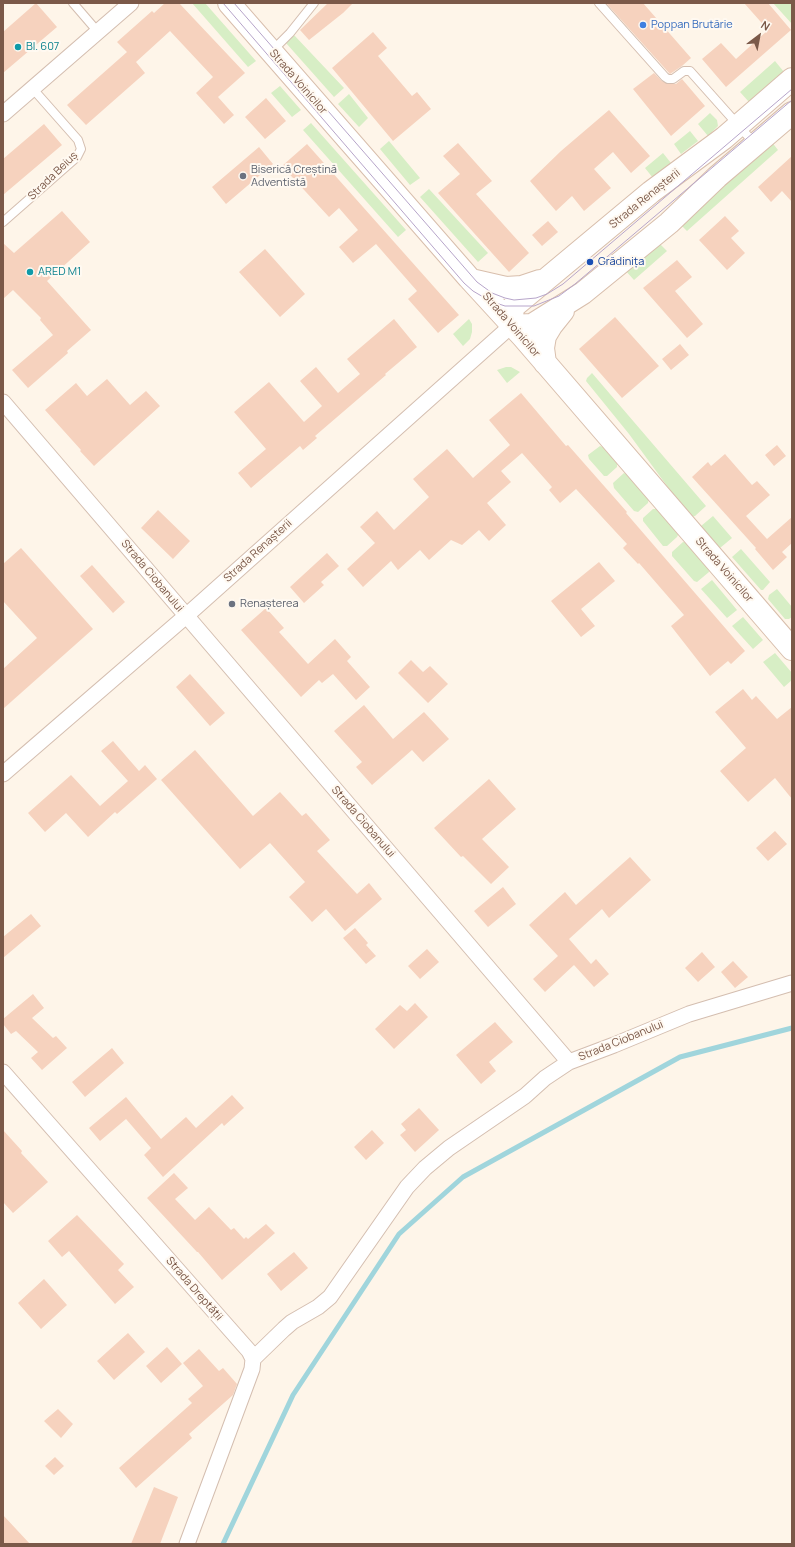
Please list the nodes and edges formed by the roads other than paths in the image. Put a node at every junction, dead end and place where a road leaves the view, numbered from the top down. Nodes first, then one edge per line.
1 (73, 3) edge
2 (131, 3) edge
3 (229, 3) edge
4 (314, 3) edge
5 (599, 3) edge
6 (98, 32) junction
7 (271, 51) junction
8 (792, 79) edge
9 (33, 89) junction
10 (792, 113) edge
11 (3, 114) edge
12 (738, 125) junction
13 (755, 145) junction
14 (3, 222) edge
15 (552, 275) junction
16 (471, 280) junction
17 (570, 303) junction
18 (511, 326) junction
19 (545, 363) junction
20 (3, 402) edge
21 (186, 616) junction
22 (792, 649) edge
23 (3, 774) edge
24 (792, 983) edge
25 (569, 1062) junction
26 (3, 1072) edge
27 (253, 1359) junction
28 (186, 1544) edge

1 - 6 lane
2 - 6 street
3 - 7 street, Strada Voinicilor
4 - 7 lane
5 - 12 lane
6 - 9 street
7 - 16 street, Strada Voinicilor
8 - 12 street, Strada Renașterii
9 - 11 street
9 - 14 lane, Strada Beiuș
10 - 13 street
12 - 13 lane
12 - 15 street, Strada Renașterii
13 - 17 street
15 - 16 street
15 - 18 street, Strada Renașterii
16 - 18 street, Strada Voinicilor
17 - 18 street
17 - 19 street
18 - 19 street, Strada Voinicilor
18 - 21 street, Strada Renașterii
19 - 22 street, Strada Voinicilor
20 - 21 street, Strada Ciobanului
21 - 23 street, Strada Renașterii
21 - 25 street, Strada Ciobanului
24 - 25 street, Strada Ciobanului
25 - 27 street
26 - 27 street, Strada Dreptății
27 - 28 street

